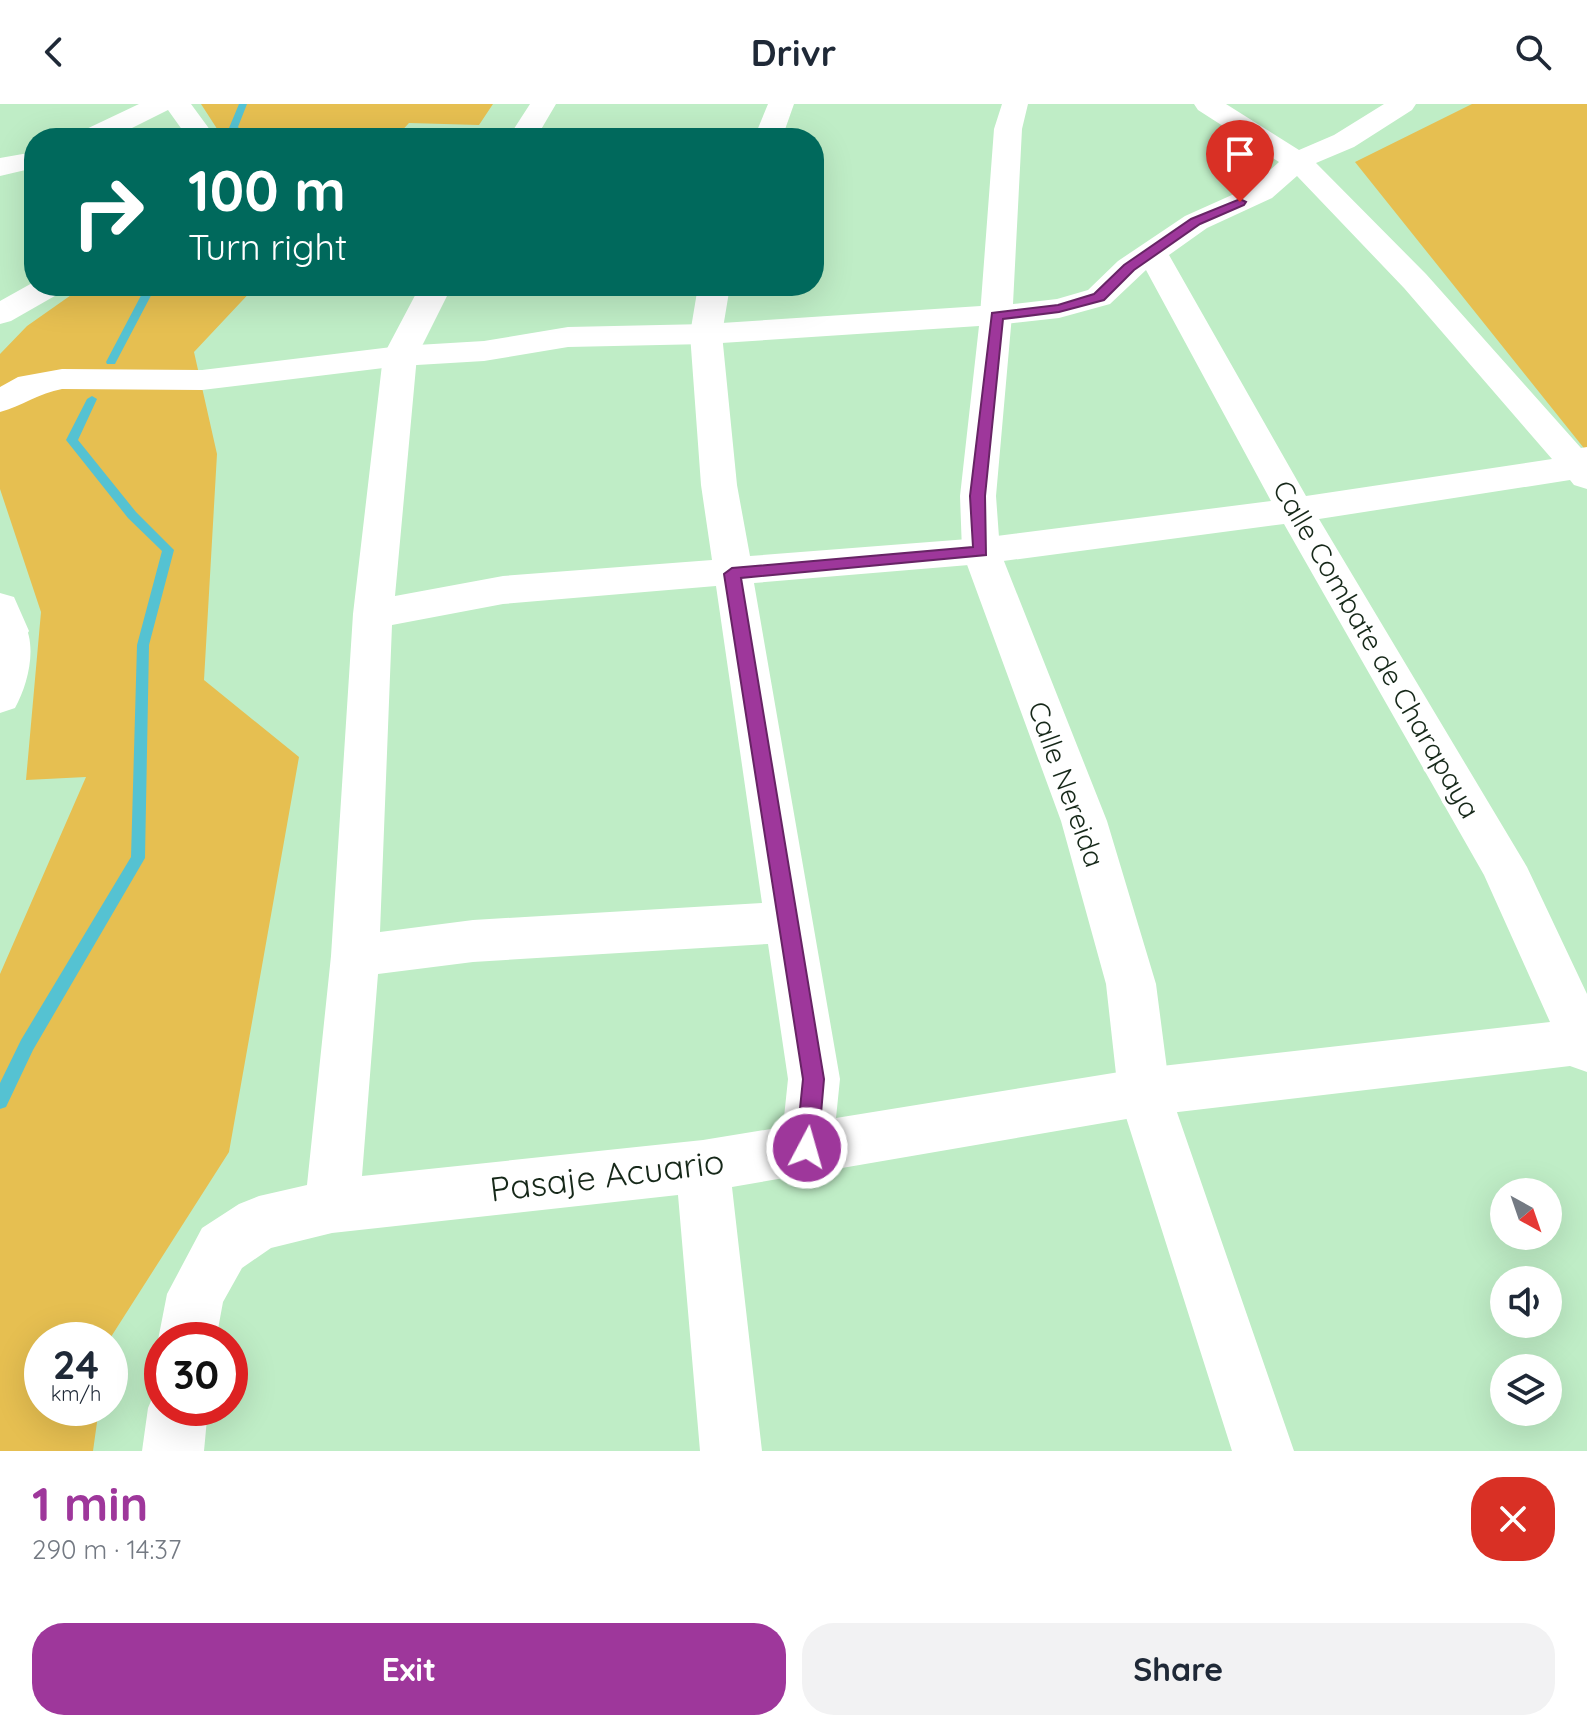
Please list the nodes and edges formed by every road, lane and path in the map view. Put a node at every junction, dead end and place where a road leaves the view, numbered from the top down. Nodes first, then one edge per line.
1 (160, 104) edge
2 (177, 104) edge
3 (543, 104) edge
4 (781, 104) edge
5 (1015, 104) edge
6 (1207, 104) edge
7 (1403, 104) edge
8 (111, 128) edge
9 (195, 128) edge
10 (528, 128) edge
11 (772, 128) edge
12 (1297, 161) junction
13 (24, 162) edge
14 (0, 167) edge
15 (1153, 254) junction
16 (32, 296) edge
17 (431, 296) edge
18 (712, 296) edge
19 (0, 314) edge
20 (996, 315) junction
21 (706, 334) junction
22 (400, 356) junction
23 (0, 401) edge
24 (1584, 468) edge
25 (1295, 510) junction
26 (981, 551) junction
27 (732, 574) junction
28 (373, 614) junction
29 (3, 624) edge
30 (0, 697) edge
31 (790, 922) junction
32 (355, 956) junction
33 (1586, 1044) edge
34 (1144, 1092) junction
35 (807, 1148) junction
36 (703, 1166) junction
37 (332, 1206) junction
38 (191, 1322) edge
39 (176, 1426) edge
40 (173, 1451) edge
41 (731, 1451) edge
42 (1263, 1451) edge

1 - 8 street
2 - 9 street
3 - 10 street
4 - 11 street
5 - 20 street, Calle Nereida
6 - 12 street
7 - 12 street
12 - 15 street
12 - 24 street
13 - 14 street
15 - 20 street
15 - 25 street, Calle Combate de Charapaya
16 - 19 street
17 - 22 street
18 - 21 street
20 - 21 street
20 - 26 street, Calle Nereida
21 - 22 street
21 - 27 street
22 - 23 street
22 - 28 street
24 - 25 street
25 - 26 street
25 - 33 street, Calle Combate de Charapaya
26 - 27 street
26 - 34 street, Calle Nereida
27 - 28 street
27 - 31 street
28 - 32 street
29 - 30 street
31 - 32 street
31 - 35 street
32 - 37 street
33 - 34 street, Pasaje Acuario
34 - 35 street, Pasaje Acuario
34 - 42 street, Calle Nereida
35 - 36 street, Pasaje Acuario
36 - 37 street, Pasaje Acuario
36 - 41 street
37 - 38 street, Pasaje Acuario
39 - 40 street

